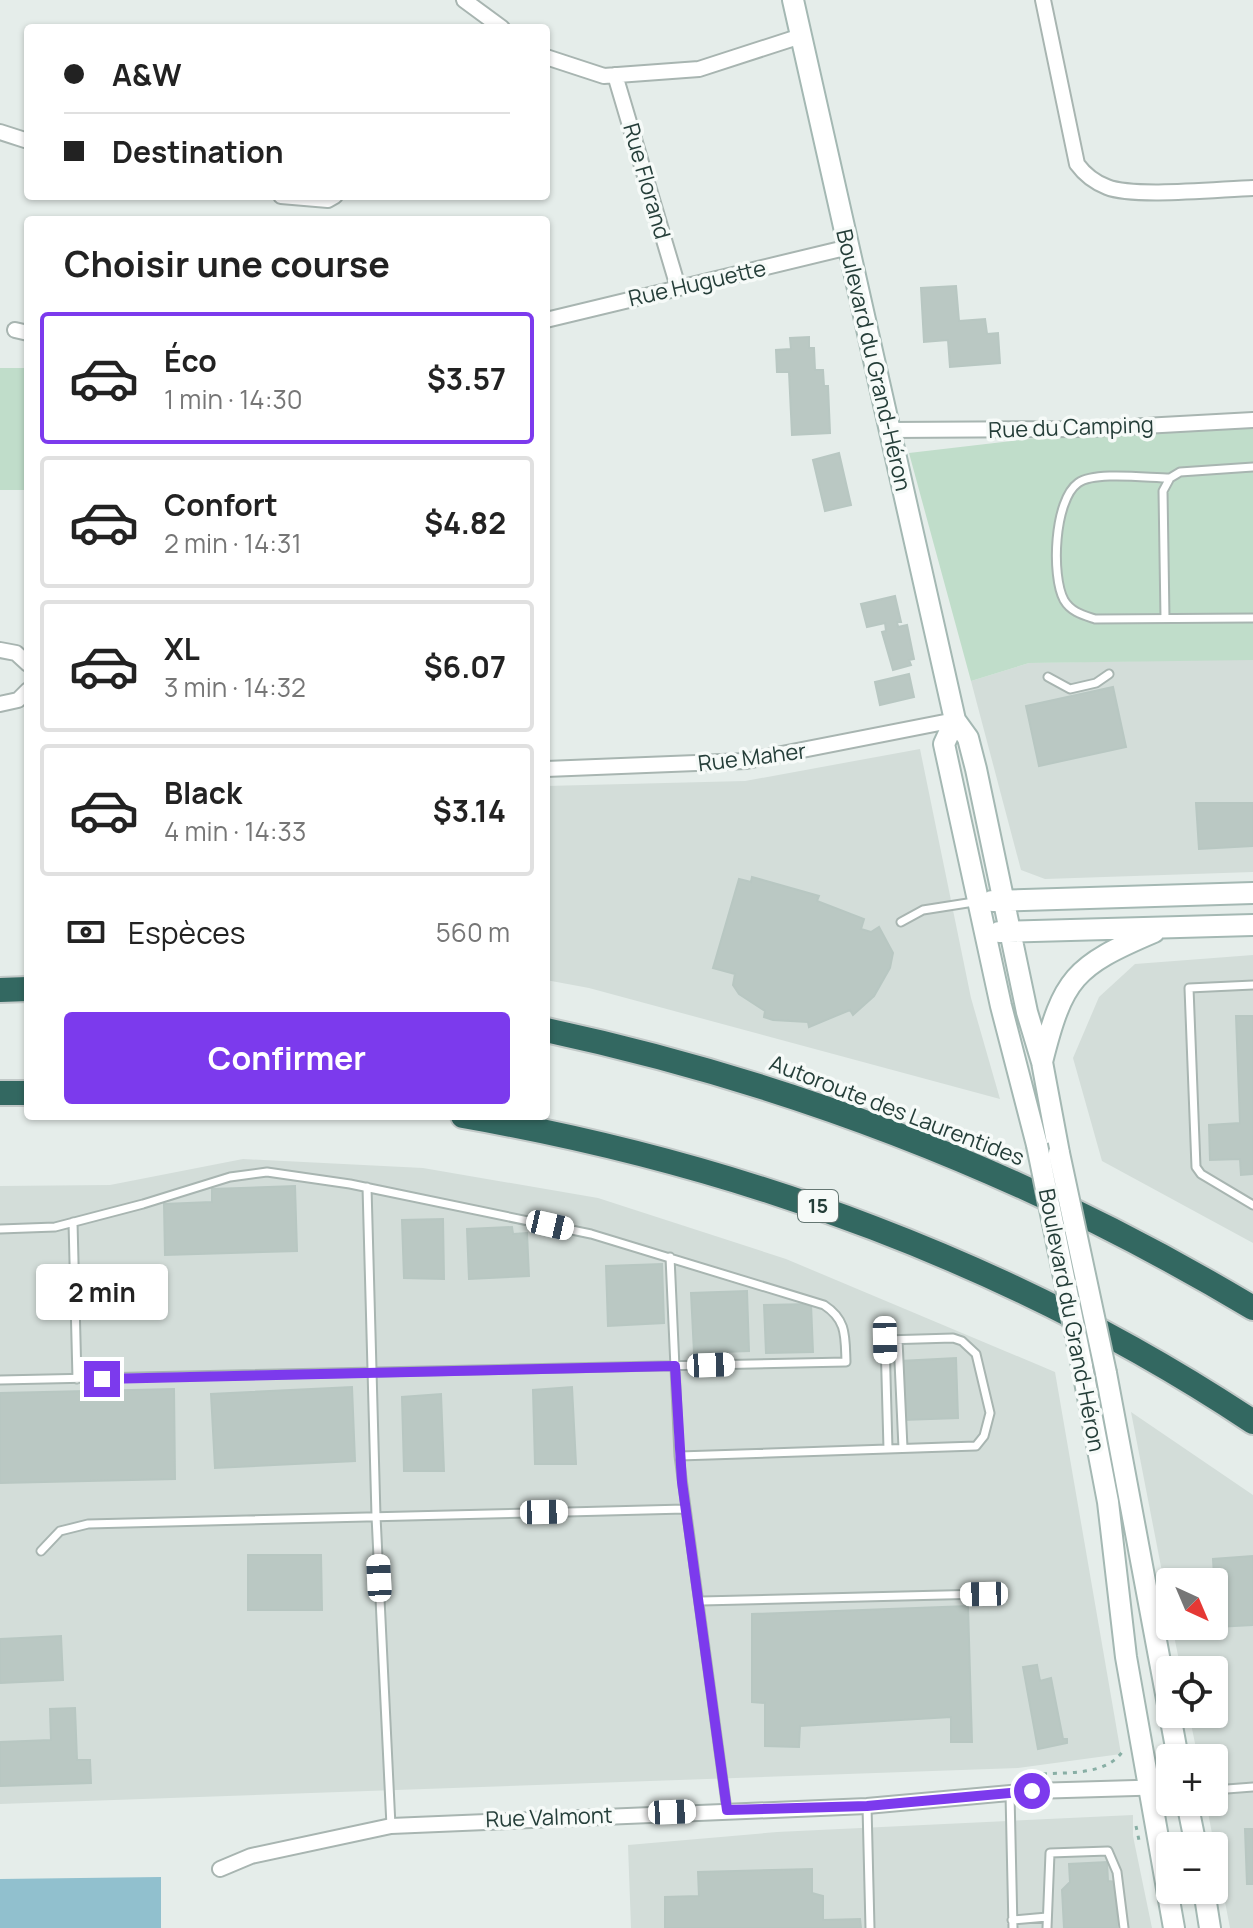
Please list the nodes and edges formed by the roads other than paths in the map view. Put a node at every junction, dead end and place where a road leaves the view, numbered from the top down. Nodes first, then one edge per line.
1 (464, 0) edge
2 (793, 0) edge
3 (1043, 0) edge
4 (497, 24) edge
5 (801, 36) junction
6 (550, 58) edge
7 (615, 75) junction
8 (0, 132) edge
9 (24, 140) edge
10 (1253, 188) edge
11 (849, 247) junction
12 (678, 287) junction
13 (550, 319) edge
14 (1253, 420) edge
15 (890, 430) junction
16 (1253, 467) edge
17 (1170, 478) junction
18 (1165, 618) junction
19 (1253, 618) edge
20 (0, 650) edge
21 (24, 660) edge
22 (1109, 674) dead end
23 (1048, 677) dead end
24 (24, 694) edge
25 (0, 704) edge
26 (955, 720) junction
27 (550, 769) edge
28 (1253, 893) edge
29 (1005, 901) junction
30 (980, 902) junction
31 (901, 922) dead end
32 (1253, 925) edge
33 (1165, 927) junction
34 (1011, 932) junction
35 (987, 933) junction
36 (1253, 985) edge
37 (24, 989) edge
38 (0, 990) edge
39 (550, 1031) edge
40 (1042, 1062) junction
41 (0, 1093) edge
42 (24, 1093) edge
43 (484, 1120) edge
44 (367, 1187) junction
45 (1253, 1205) edge
46 (73, 1222) junction
47 (0, 1229) edge
48 (670, 1257) junction
49 (1253, 1308) edge
50 (898, 1340) junction
51 (675, 1366) junction
52 (372, 1373) junction
53 (77, 1379) junction
54 (0, 1380) edge
55 (1253, 1422) edge
56 (903, 1448) junction
57 (888, 1449) junction
58 (679, 1456) junction
59 (685, 1509) junction
60 (376, 1516) junction
61 (41, 1551) dead end
62 (984, 1594) dead end
63 (701, 1601) junction
64 (1175, 1744) edge
65 (1156, 1772) edge
66 (1156, 1787) edge
67 (1253, 1787) edge
68 (1228, 1789) edge
69 (1010, 1793) junction
70 (867, 1806) junction
71 (727, 1810) junction
72 (1163, 1816) edge
73 (391, 1826) junction
74 (220, 1869) dead end
75 (1206, 1904) edge
76 (1047, 1917) junction
77 (1012, 1924) edge
78 (870, 1928) edge
79 (1047, 1928) edge
80 (1124, 1928) edge
81 (1174, 1928) edge
82 (1210, 1928) edge

1 - 4 street
2 - 5 street, Boulevard du Grand-Héron
3 - 10 street
5 - 7 street
5 - 11 street, Boulevard du Grand-Héron
6 - 7 street
7 - 12 street, Rue Florand
8 - 9 street
11 - 12 street, Rue Huguette
11 - 15 street, Boulevard du Grand-Héron
12 - 13 street, Rue Huguette
14 - 15 street, Rue du Camping
15 - 26 street, Boulevard du Grand-Héron
16 - 17 lane
17 - 18 lane
17 - 18 lane
18 - 19 lane
20 - 21 street
22 - 23 lane
24 - 25 street
26 - 27 street, Rue Maher
26 - 29 street, Boulevard du Grand-Héron
26 - 30 street, Boulevard du Grand-Héron
28 - 29 street
29 - 30 street
29 - 34 street, Boulevard du Grand-Héron
30 - 31 lane
30 - 35 street, Boulevard du Grand-Héron
32 - 33 street
33 - 34 street
33 - 40 street
34 - 35 street
34 - 40 street, Boulevard du Grand-Héron
35 - 65 street, Boulevard du Grand-Héron, bridge
36 - 45 lane
37 - 38 highway
39 - 49 highway, Autoroute des Laurentides
40 - 64 street, Boulevard du Grand-Héron, bridge
41 - 42 highway
43 - 55 highway, 15
44 - 46 lane
44 - 48 lane
44 - 52 lane
46 - 47 lane
46 - 53 lane
48 - 51 lane
48 - 51 lane
50 - 56 lane
50 - 56 lane
50 - 57 lane
51 - 52 lane
51 - 58 lane
52 - 53 lane
52 - 60 lane
53 - 54 lane
56 - 57 lane
57 - 58 lane
58 - 59 lane
59 - 60 lane
59 - 63 lane
60 - 61 lane
60 - 73 lane
62 - 63 lane
63 - 71 lane
66 - 69 street, Rue Valmont
67 - 68 lane
69 - 70 street, Rue Valmont
69 - 77 lane
70 - 71 street, Rue Valmont
70 - 78 lane
71 - 73 street, Rue Valmont
72 - 81 street, Boulevard du Grand-Héron
73 - 74 street, Rue Valmont
75 - 82 street
76 - 77 lane
76 - 79 lane
76 - 80 lane

